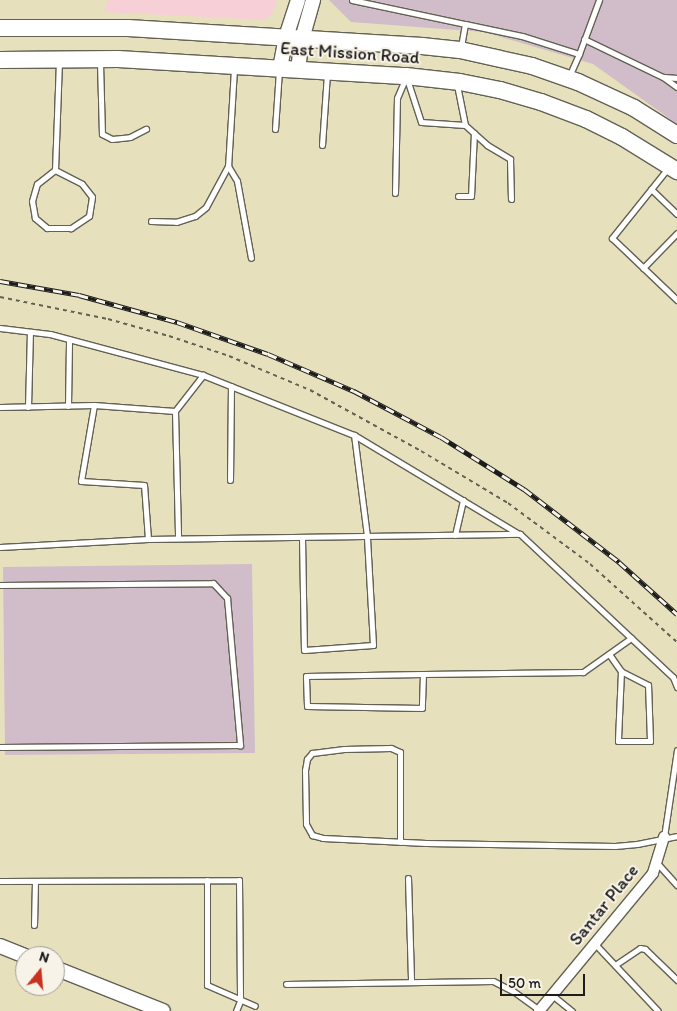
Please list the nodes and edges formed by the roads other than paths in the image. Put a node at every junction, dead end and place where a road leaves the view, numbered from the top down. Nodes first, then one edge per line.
1 (298, 0) edge
2 (313, 0) edge
3 (352, 0) edge
4 (599, 0) edge
5 (465, 24) junction
6 (0, 28) edge
7 (294, 38) junction
8 (584, 39) junction
9 (460, 50) junction
10 (578, 54) junction
11 (0, 60) edge
12 (60, 60) junction
13 (100, 60) junction
14 (234, 66) junction
15 (280, 68) junction
16 (298, 70) junction
17 (328, 71) junction
18 (406, 76) junction
19 (663, 77) junction
20 (568, 78) junction
21 (677, 78) edge
22 (456, 81) junction
23 (677, 87) edge
24 (465, 125) junction
25 (146, 129) dead end
26 (275, 129) dead end
27 (474, 133) junction
28 (677, 134) edge
29 (322, 145) dead end
30 (228, 166) junction
31 (673, 168) edge
32 (55, 170) junction
33 (651, 189) junction
34 (395, 193) dead end
35 (458, 196) dead end
36 (511, 199) dead end
37 (677, 214) edge
38 (151, 220) dead end
39 (677, 233) edge
40 (251, 258) dead end
41 (643, 268) junction
42 (677, 300) edge
43 (0, 328) edge
44 (30, 332) junction
45 (69, 339) junction
46 (203, 375) junction
47 (231, 386) junction
48 (94, 405) junction
49 (68, 406) junction
50 (28, 407) junction
51 (0, 408) edge
52 (175, 411) junction
53 (354, 435) junction
54 (230, 480) dead end
55 (463, 500) junction
56 (455, 534) junction
57 (520, 534) junction
58 (367, 536) junction
59 (302, 537) junction
60 (178, 538) junction
61 (148, 539) junction
62 (0, 546) edge
63 (0, 585) edge
64 (632, 638) junction
65 (609, 654) junction
66 (621, 671) junction
67 (423, 674) junction
68 (677, 687) edge
69 (0, 747) edge
70 (677, 750) edge
71 (677, 836) edge
72 (664, 837) junction
73 (400, 842) junction
74 (656, 862) junction
75 (408, 878) dead end
76 (207, 880) junction
77 (0, 881) edge
78 (35, 881) junction
79 (677, 885) edge
80 (34, 925) dead end
81 (594, 943) junction
82 (0, 946) edge
83 (15, 952) edge
84 (615, 966) junction
85 (65, 972) edge
86 (677, 980) edge
87 (410, 982) junction
88 (286, 984) dead end
89 (552, 995) junction
90 (240, 1001) junction
91 (255, 1006) dead end
92 (163, 1011) edge
93 (236, 1011) edge
94 (539, 1011) edge
95 (572, 1011) edge
96 (658, 1011) edge

1 - 7 main road
2 - 7 main road
3 - 5 lane
4 - 8 lane
5 - 9 lane
5 - 10 lane
6 - 7 main road, East Mission Road
7 - 9 main road, East Mission Road
7 - 15 main road
7 - 16 main road
8 - 10 lane
8 - 19 lane
9 - 20 main road, East Mission Road
10 - 20 lane
11 - 12 main road, East Mission Road
12 - 13 main road, East Mission Road
12 - 32 lane
13 - 14 main road, East Mission Road
13 - 25 lane
14 - 15 main road, East Mission Road
14 - 30 lane
15 - 16 main road, East Mission Road
15 - 26 lane
16 - 17 main road, East Mission Road
17 - 18 main road, East Mission Road
17 - 29 lane
18 - 22 main road, East Mission Road
18 - 24 lane
18 - 34 lane
19 - 21 lane
19 - 23 lane
20 - 28 main road, East Mission Road
22 - 24 lane
22 - 31 main road, East Mission Road
24 - 27 lane
27 - 35 lane
27 - 36 lane
30 - 38 lane
30 - 40 lane
31 - 33 lane
32 - 32 lane
33 - 37 lane
33 - 41 lane
39 - 41 lane
41 - 42 lane
43 - 44 lane
44 - 45 lane
44 - 50 lane
45 - 46 lane
45 - 49 lane
46 - 47 lane
46 - 52 lane
47 - 53 lane
47 - 54 lane
48 - 49 lane
48 - 52 lane
48 - 61 lane
49 - 50 lane
50 - 51 lane
52 - 60 lane
53 - 55 lane
53 - 58 lane
55 - 56 lane
55 - 57 lane
56 - 57 lane
56 - 58 lane
57 - 64 lane
58 - 59 lane
58 - 59 lane
59 - 60 lane
60 - 61 lane
61 - 62 lane
63 - 69 lane
64 - 65 lane
64 - 68 lane
65 - 66 lane
65 - 67 lane
66 - 66 lane
67 - 67 lane
70 - 72 lane
71 - 72 lane
72 - 73 lane
72 - 74 street, Santar Place
73 - 73 lane
74 - 79 lane
74 - 81 street, Santar Place
75 - 87 lane
76 - 78 lane
76 - 90 lane
76 - 90 lane
77 - 78 lane
78 - 80 lane
81 - 84 lane
81 - 89 street, Santar Place
82 - 83 main road
84 - 86 lane
84 - 96 lane
85 - 92 main road
87 - 88 lane
87 - 94 lane
89 - 94 street, Santar Place
89 - 95 lane
90 - 91 lane
90 - 93 lane

